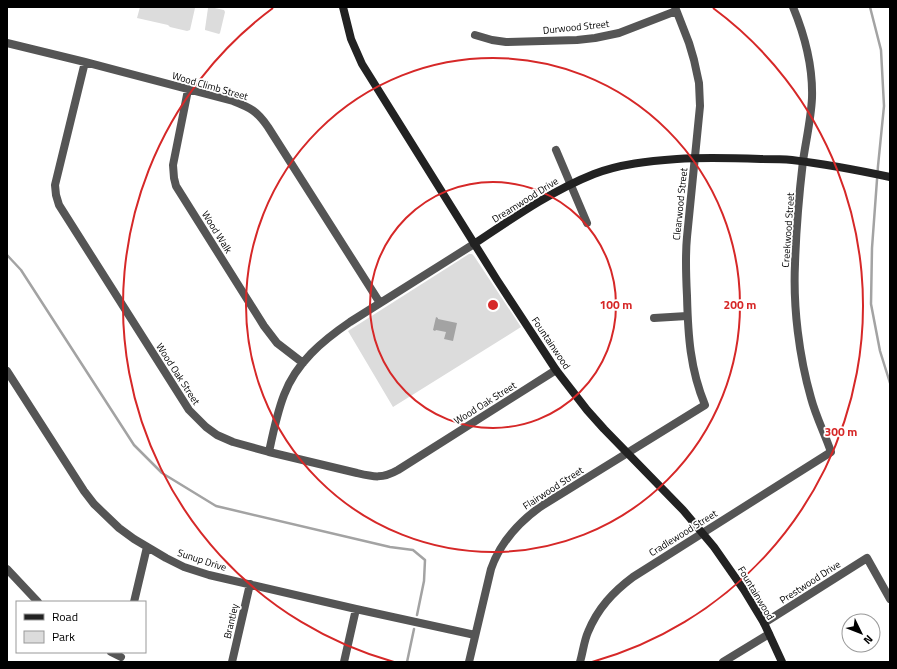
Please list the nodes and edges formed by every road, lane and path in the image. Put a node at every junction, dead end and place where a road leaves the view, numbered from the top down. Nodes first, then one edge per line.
1 (344, 7) edge
2 (793, 7) edge
3 (676, 9) edge
4 (475, 36) dead end
5 (7, 43) edge
6 (84, 62) junction
7 (188, 90) junction
8 (556, 150) dead end
9 (695, 158) junction
10 (803, 162) junction
11 (890, 177) edge
12 (570, 184) junction
13 (587, 223) dead end
14 (474, 244) junction
15 (380, 303) junction
16 (687, 316) junction
17 (654, 318) dead end
18 (303, 363) junction
19 (556, 370) junction
20 (7, 371) edge
21 (705, 406) joint
22 (268, 452) junction
23 (831, 452) joint
24 (626, 453) junction
25 (702, 533) junction
26 (147, 547) junction
27 (7, 569) edge
28 (250, 584) junction
29 (890, 599) edge
30 (37, 601) edge
31 (134, 601) edge
32 (356, 609) junction
33 (764, 623) junction
34 (769, 634) junction
35 (475, 635) junction
36 (232, 662) edge
37 (344, 662) edge
38 (469, 662) edge
39 (580, 662) edge
40 (723, 662) edge
41 (782, 662) edge

1 - 14 street, Fountainwood
2 - 10 street, Creekwood Street
3 - 4 street, Durwood Street
3 - 9 street, Clearwood Street
5 - 6 street, Wood Climb Street
6 - 7 street, Wood Climb Street
6 - 22 street, Wood Oak Street
7 - 15 street, Wood Climb Street
7 - 18 street, Wood Walk
8 - 12 street
9 - 10 street, Dreamwood Drive
9 - 12 street, Dreamwood Drive
9 - 16 street, Clearwood Street
10 - 11 street, Dreamwood Drive
10 - 23 street, Creekwood Street
12 - 13 street
12 - 14 street, Dreamwood Drive
14 - 15 street, Dreamwood Drive
14 - 19 street, Fountainwood
15 - 18 street, Dreamwood Drive
16 - 17 street
16 - 21 street, Clearwood Street
18 - 22 street, Dreamwood Drive
19 - 22 street, Wood Oak Street
19 - 24 street, Fountainwood
20 - 26 street, Sunup Drive
21 - 24 street, Flairwood Street
23 - 25 street, Cradlewood Street
24 - 25 street, Fountainwood
24 - 35 street, Flairwood Street
25 - 33 street, Fountainwood
25 - 39 street, Cradlewood Street
26 - 28 street, Sunup Drive
26 - 31 street
27 - 30 street
28 - 32 street, Sunup Drive
28 - 36 street, Brantley
29 - 33 street, Prestwood Drive
32 - 35 street, Sunup Drive
32 - 37 street
33 - 34 street, Fountainwood
34 - 40 street
34 - 41 street, Fountainwood
35 - 38 street, Flairwood Street

